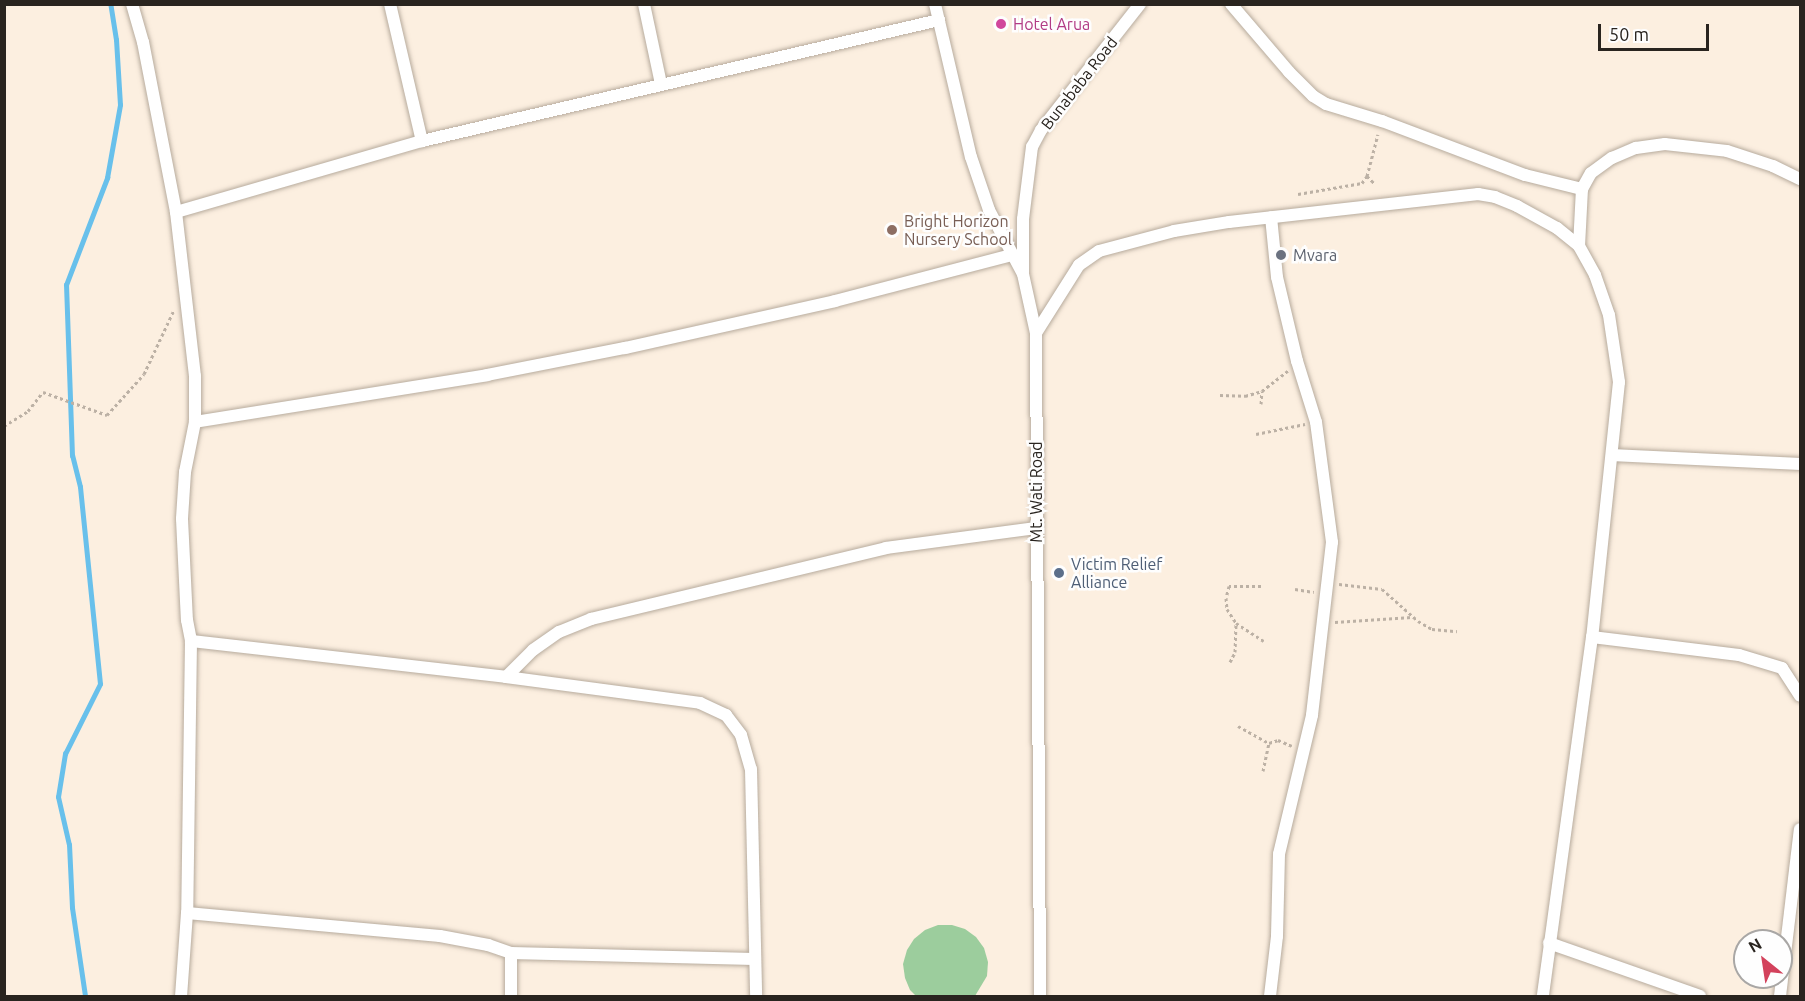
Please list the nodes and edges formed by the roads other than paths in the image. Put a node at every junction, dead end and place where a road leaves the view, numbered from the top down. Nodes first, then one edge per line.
1 (132, 4) edge
2 (390, 4) edge
3 (644, 4) edge
4 (935, 4) edge
5 (1140, 4) edge
6 (1231, 4) edge
7 (939, 20) junction
8 (661, 84) junction
9 (422, 141) junction
10 (1800, 179) edge
11 (1582, 189) junction
12 (176, 212) junction
13 (1271, 217) junction
14 (1579, 246) junction
15 (1012, 255) junction
16 (1023, 274) junction
17 (1036, 333) junction
18 (195, 422) junction
19 (1612, 455) junction
20 (1800, 464) edge
21 (1036, 528) junction
22 (1592, 637) junction
23 (191, 641) junction
24 (506, 677) junction
25 (1800, 696) edge
26 (1800, 830) edge
27 (187, 914) junction
28 (1549, 943) junction
29 (511, 953) junction
30 (754, 959) junction
31 (181, 996) edge
32 (511, 996) edge
33 (756, 996) edge
34 (1040, 996) edge
35 (1270, 996) edge
36 (1543, 996) edge
37 (1700, 996) edge
38 (1780, 996) edge

1 - 12 street
2 - 9 street
3 - 8 street
4 - 7 street, Mt. Wati Road
5 - 16 street, Bunababa Road
6 - 11 street
7 - 8 street
7 - 15 street, Mt. Wati Road
8 - 9 street
9 - 12 street
10 - 11 street
11 - 14 street
12 - 18 street
13 - 14 street
13 - 17 street
13 - 35 street
14 - 19 street
15 - 16 street, Mt. Wati Road
15 - 18 street
16 - 17 street, Mt. Wati Road
17 - 21 street, Mt. Wati Road
18 - 23 street
19 - 20 street
19 - 22 street
21 - 24 street
21 - 34 street, Mt. Wati Road
22 - 25 street
22 - 28 street
23 - 24 street
23 - 27 street
24 - 30 street
26 - 38 street
27 - 29 street
27 - 31 street
28 - 36 street
28 - 37 street
29 - 30 street
29 - 32 street
30 - 33 street

